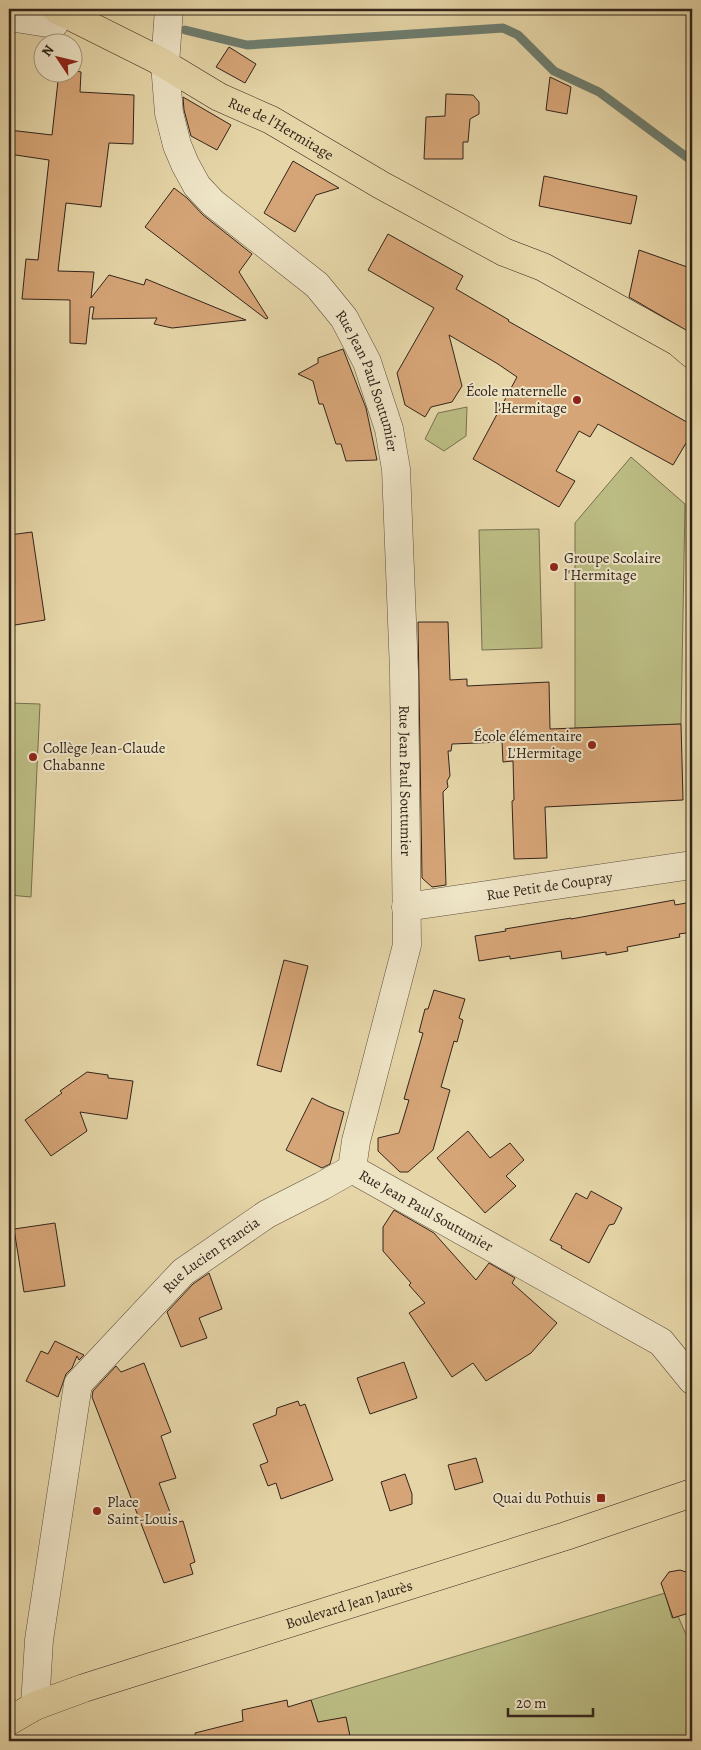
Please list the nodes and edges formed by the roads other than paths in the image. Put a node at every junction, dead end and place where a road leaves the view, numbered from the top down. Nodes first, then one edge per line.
1 (169, 9) edge
2 (59, 10) edge
3 (9, 17) edge
4 (165, 64) junction
5 (504, 252) junction
6 (692, 354) edge
7 (692, 362) edge
8 (692, 865) edge
9 (406, 907) junction
10 (352, 1169) junction
11 (692, 1380) edge
12 (692, 1493) edge
13 (35, 1706) junction
14 (9, 1721) edge

1 - 4 street, Rue Jean Paul Soutumier
2 - 3 street
2 - 4 main road, Rue de l'Hermitage
4 - 5 main road, Rue de l'Hermitage
4 - 9 street, Rue Jean Paul Soutumier
5 - 6 main road, Rue de l'Hermitage
5 - 7 main road, Rue de l'Hermitage
8 - 9 street, Rue Petit de Coupray
9 - 10 street, Rue Jean Paul Soutumier
10 - 11 street, Rue Jean Paul Soutumier
10 - 13 street, Rue Lucien Francia
12 - 13 main road, Boulevard Jean Jaurès
13 - 14 main road, Boulevard Jean Jaurès

